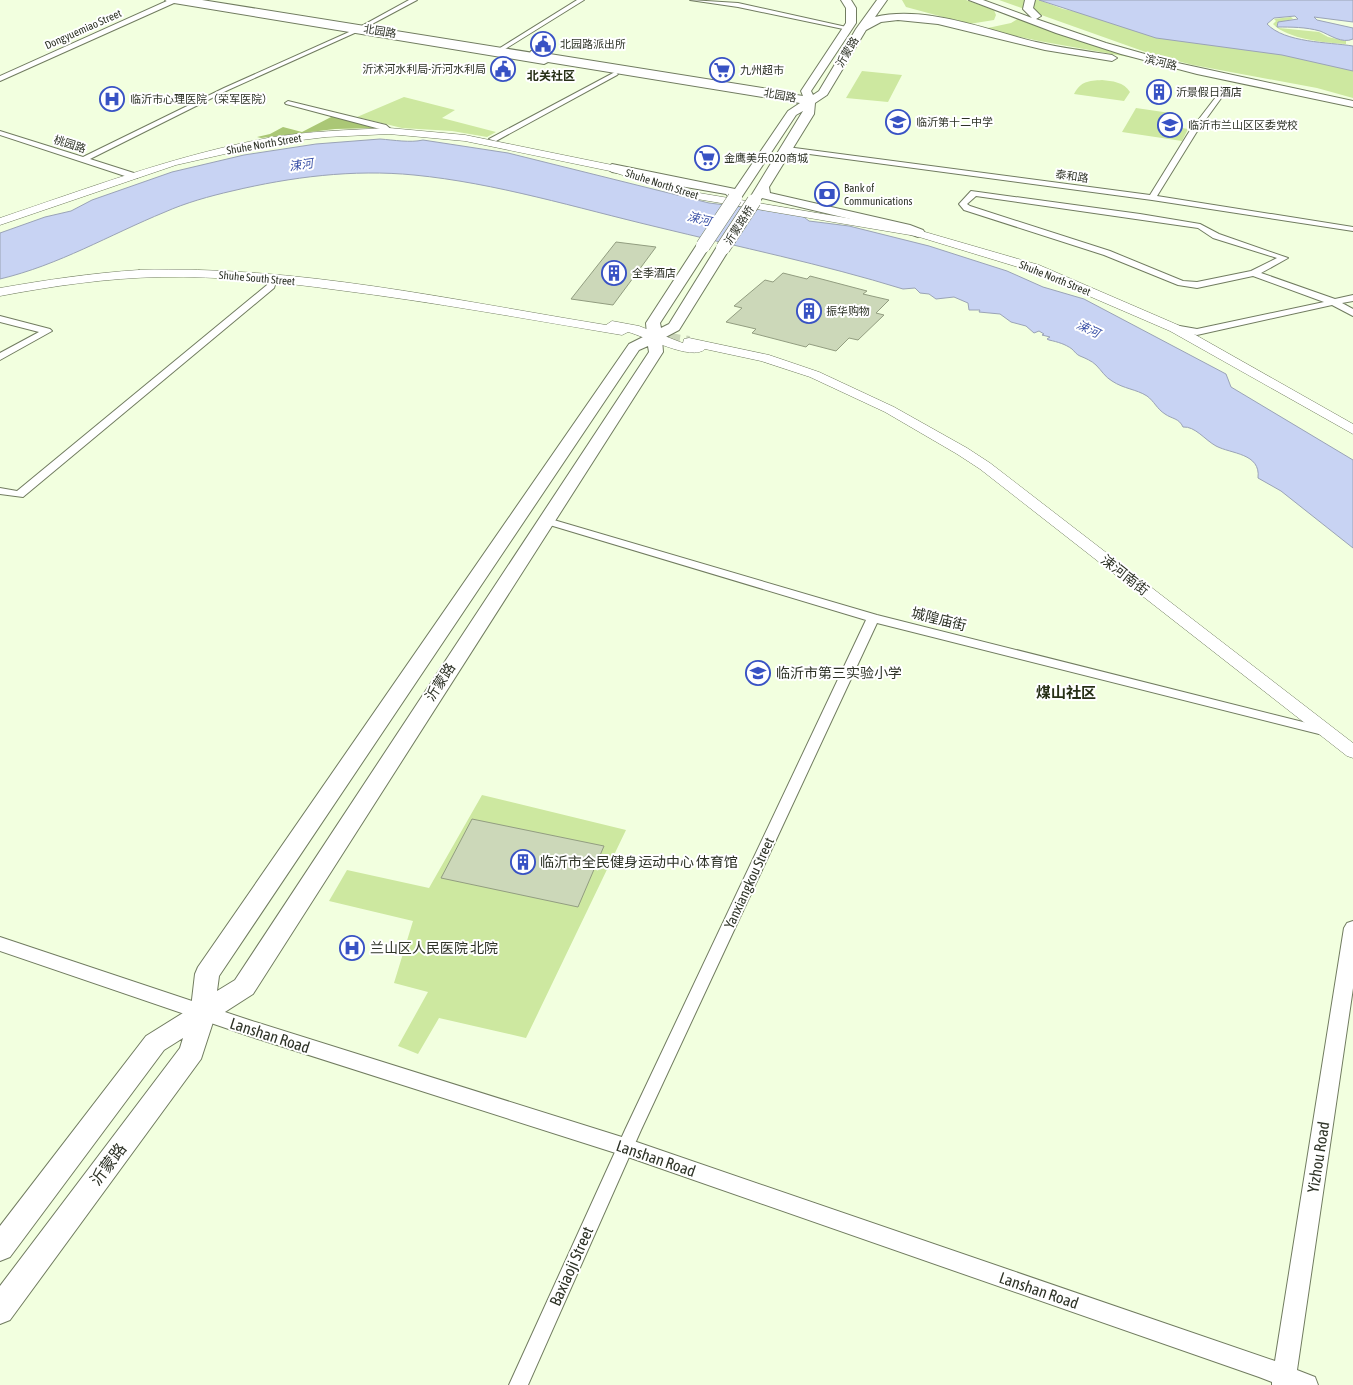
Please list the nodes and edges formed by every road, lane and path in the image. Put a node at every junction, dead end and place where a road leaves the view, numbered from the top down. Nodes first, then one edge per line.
1 (155, 0) edge
2 (170, 0) edge
3 (175, 0) edge
4 (198, 0) edge
5 (414, 0) edge
6 (581, 0) edge
7 (692, 0) edge
8 (846, 0) edge
9 (974, 0) edge
10 (990, 0) edge
11 (889, 3) edge
12 (862, 8) dead end
13 (1031, 8) edge
14 (998, 18) junction
15 (849, 25) junction
16 (861, 29) junction
17 (358, 30) junction
18 (497, 52) junction
19 (1205, 73) junction
20 (616, 74) junction
21 (642, 77) junction
22 (0, 79) edge
23 (812, 82) junction
24 (1224, 90) dead end
25 (754, 91) junction
26 (772, 91) junction
27 (810, 100) junction
28 (1353, 102) edge
29 (288, 103) dead end
30 (788, 120) junction
31 (389, 131) junction
32 (0, 132) edge
33 (493, 139) dead end
34 (787, 149) junction
35 (83, 160) junction
36 (612, 168) junction
37 (134, 176) junction
38 (747, 182) junction
39 (655, 183) junction
40 (763, 187) junction
41 (735, 198) junction
42 (1152, 198) junction
43 (754, 201) junction
44 (822, 216) junction
45 (0, 222) edge
46 (1353, 229) edge
47 (918, 233) junction
48 (703, 246) joint
49 (1254, 273) junction
50 (273, 279) junction
51 (0, 292) edge
52 (1353, 298) edge
53 (1333, 302) junction
54 (483, 307) junction
55 (1353, 313) edge
56 (0, 319) edge
57 (680, 338) junction
58 (1198, 338) junction
59 (628, 339) junction
60 (655, 344) junction
61 (0, 357) edge
62 (1353, 430) edge
63 (0, 491) edge
64 (547, 521) junction
65 (873, 618) junction
66 (1327, 732) junction
67 (1353, 752) edge
68 (1353, 928) edge
69 (0, 944) edge
70 (203, 1012) junction
71 (625, 1147) junction
72 (0, 1248) edge
73 (0, 1310) edge
74 (1284, 1380) edge
75 (518, 1385) edge
76 (1307, 1385) edge

1 - 3 street
2 - 3 main road, 北园路
3 - 17 main road, 北园路
3 - 22 street, Dongyuemiao Street
4 - 17 street
5 - 17 street
6 - 18 street
7 - 15 street
8 - 15 main road
9 - 14 main road, 滨河路
10 - 13 main road, 滨河路
11 - 14 main road
11 - 16 main road, 沂蒙路
12 - 15 main road, 沂蒙路
13 - 28 main road, 滨河路
14 - 19 main road, 滨河路
15 - 23 main road, 沂蒙路
16 - 19 main road
16 - 27 main road, 沂蒙路
17 - 18 main road, 北园路
17 - 20 street
17 - 35 street
18 - 21 main road, 北园路
18 - 25 main road, 北园路
18 - 26 street
19 - 28 main road, 滨河路
20 - 21 street
20 - 33 street
21 - 27 main road, 北园路
21 - 30 main road
23 - 26 main road
23 - 27 main road, 沂蒙路
24 - 42 street
25 - 26 main road
25 - 27 main road, 北园路
27 - 30 main road, 沂蒙路
27 - 34 main road, 沂蒙路
29 - 31 street
30 - 38 main road, 沂蒙路
31 - 36 main road, Shuhe North Street
31 - 37 main road, Shuhe North Street
32 - 35 street, 桃园路
34 - 40 main road, 沂蒙路
34 - 42 street, 泰和路
35 - 37 street, 桃园路
36 - 38 main road
36 - 39 main road, Shuhe North Street
37 - 45 main road, Shuhe North Street
38 - 41 main road, 沂蒙路
39 - 41 main road
39 - 44 main road, Shuhe North Street
40 - 43 main road, 沂蒙路
40 - 47 main road
41 - 48 main road, 沂蒙路桥, bridge
42 - 46 street, 泰和路
43 - 44 main road
43 - 57 main road, 沂蒙路桥, bridge
44 - 47 main road, Shuhe North Street
47 - 58 main road, Shuhe North Street
48 - 60 main road, 沂蒙路
49 - 49 street
49 - 53 street
50 - 51 main road, Shuhe South Street
50 - 54 main road, Shuhe South Street
50 - 63 street
52 - 53 street
53 - 55 street
53 - 58 street
54 - 59 main road, Shuhe South Street
54 - 59 main road
54 - 60 main road
56 - 61 street
57 - 60 main road, 沂蒙路
57 - 66 main road, 涑河南街
58 - 62 main road, Shuhe North Street
59 - 60 main road, 沂蒙路
59 - 70 main road, 沂蒙路
60 - 64 main road, 沂蒙路
64 - 65 street, 城隍庙街
64 - 70 main road, 沂蒙路
65 - 66 street, 城隍庙街
65 - 71 street, Yanxiangkou Street
66 - 67 main road, 涑河南街
68 - 74 street, Yizhou Road
69 - 70 street, Lanshan Road
70 - 71 street, Lanshan Road
70 - 72 main road, 沂蒙路
70 - 73 main road, 沂蒙路
71 - 74 street, Lanshan Road
71 - 75 street, Baxiaoji Street
74 - 76 street, Lanshan Road

